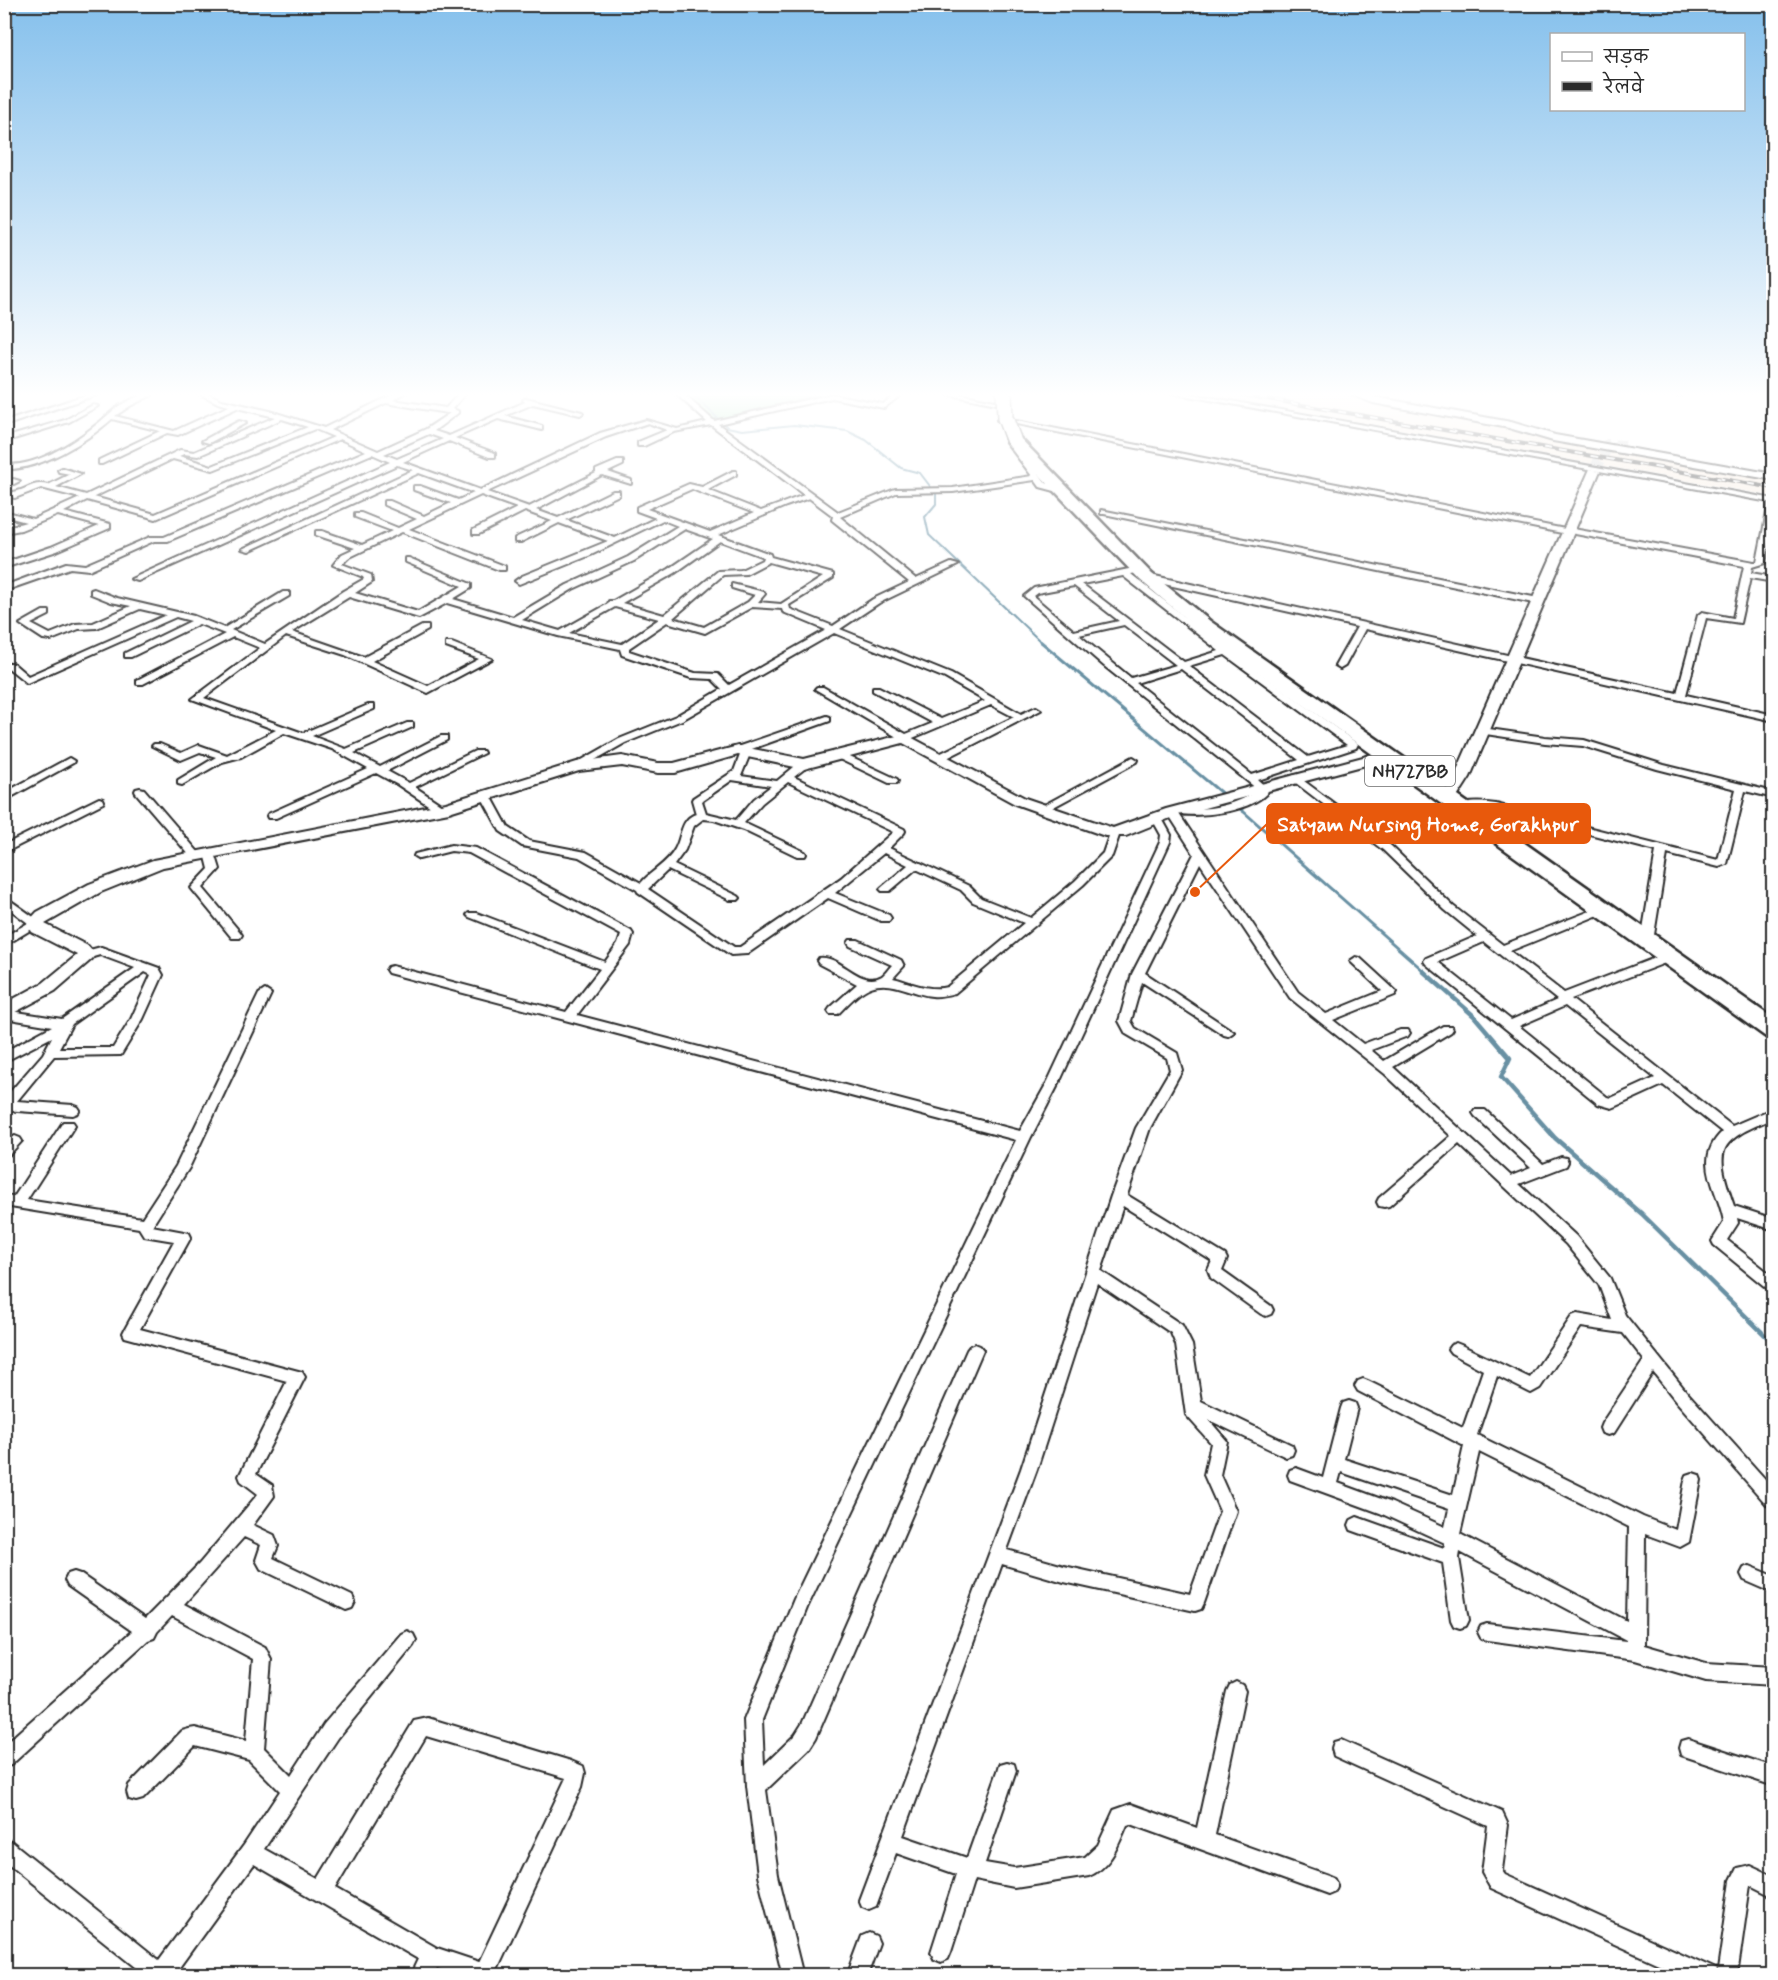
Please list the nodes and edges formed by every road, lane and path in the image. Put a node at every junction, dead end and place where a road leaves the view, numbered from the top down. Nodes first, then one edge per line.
1 (55, 484) edge
2 (117, 484) edge
3 (231, 484) edge
4 (297, 484) edge
5 (350, 484) edge
6 (385, 484) edge
7 (459, 484) edge
8 (496, 484) edge
9 (575, 484) edge
10 (712, 484) edge
11 (798, 484) edge
12 (989, 484) edge
13 (1043, 484) edge
14 (1056, 484) edge
15 (1330, 484) edge
16 (1588, 484) tunnel mouth
17 (1681, 484) edge
18 (48, 488) junction
19 (417, 488) dead end
20 (1060, 489) junction
21 (702, 490) junction
22 (480, 492) junction
23 (616, 493) dead end
24 (4, 494) edge
25 (812, 495) junction
26 (89, 498) junction
27 (1773, 501) edge
28 (387, 503) dead end
29 (458, 503) junction
30 (527, 509) junction
31 (57, 512) junction
32 (1104, 512) dead end
33 (4, 513) edge
34 (763, 514) junction
35 (837, 514) junction
36 (358, 515) dead end
37 (661, 518) junction
38 (424, 519) junction
39 (560, 521) junction
40 (35, 522) junction
41 (684, 526) junction
42 (400, 530) junction
43 (4, 531) edge
44 (1568, 531) junction
45 (476, 532) dead end
46 (319, 533) dead end
47 (715, 537) junction
48 (518, 540) dead end
49 (616, 541) junction
50 (1769, 546) edge
51 (362, 548) junction
52 (246, 549) dead end
53 (767, 559) junction
54 (409, 560) dead end
55 (1759, 564) junction
56 (954, 565) dead end
57 (4, 566) edge
58 (502, 568) dead end
59 (1747, 570) junction
60 (1136, 573) junction
61 (1773, 576) edge
62 (135, 579) dead end
63 (1773, 580) edge
64 (519, 581) dead end
65 (915, 583) junction
66 (1076, 583) junction
67 (735, 586) dead end
68 (4, 589) edge
69 (94, 592) dead end
70 (346, 593) junction
71 (286, 594) dead end
72 (446, 600) junction
73 (1538, 601) junction
74 (612, 603) junction
75 (751, 604) junction
76 (139, 606) junction
77 (784, 607) junction
78 (46, 613) dead end
79 (173, 615) junction
80 (663, 620) junction
81 (198, 621) junction
82 (513, 621) junction
83 (1125, 622) junction
84 (1361, 627) junction
85 (424, 628) dead end
86 (833, 629) junction
87 (228, 633) junction
88 (285, 633) junction
89 (561, 634) junction
90 (1072, 634) junction
91 (449, 645) dead end
92 (266, 647) junction
93 (624, 647) junction
94 (1226, 652) junction
95 (128, 655) dead end
96 (364, 661) junction
97 (1513, 661) junction
98 (10, 665) dead end
99 (1180, 666) junction
100 (1340, 666) dead end
101 (140, 682) dead end
102 (1129, 682) junction
103 (727, 689) junction
104 (820, 689) dead end
105 (876, 689) dead end
106 (1295, 696) junction
107 (1681, 698) junction
108 (992, 701) junction
109 (370, 707) dead end
110 (1036, 710) dead end
111 (1020, 717) junction
112 (1773, 718) edge
113 (827, 719) dead end
114 (941, 723) junction
115 (410, 724) dead end
116 (284, 729) junction
117 (1482, 730) junction
118 (303, 736) junction
119 (444, 738) dead end
120 (905, 738) junction
121 (157, 746) dead end
122 (738, 750) junction
123 (346, 753) junction
124 (479, 753) dead end
125 (839, 755) junction
126 (1387, 755) junction
127 (227, 758) junction
128 (941, 758) junction
129 (1132, 760) dead end
130 (69, 761) dead end
131 (1306, 761) junction
132 (804, 764) junction
133 (577, 767) junction
134 (378, 770) junction
135 (733, 776) junction
136 (1462, 777) junction
137 (1296, 778) junction
138 (783, 781) junction
139 (893, 781) dead end
140 (182, 783) dead end
141 (1426, 783) junction
142 (1257, 784) junction
143 (408, 787) junction
144 (1741, 787) junction
145 (140, 791) dead end
146 (1773, 795) edge
147 (486, 796) junction
148 (4, 798) edge
149 (1244, 798) junction
150 (99, 801) dead end
151 (1454, 803) junction
152 (441, 809) junction
153 (1042, 809) junction
154 (1179, 810) junction
155 (701, 814) junction
156 (272, 816) dead end
157 (1156, 817) junction
158 (737, 825) junction
159 (1115, 833) junction
160 (883, 849) junction
161 (1662, 849) junction
162 (4, 850) edge
163 (202, 854) junction
164 (801, 854) dead end
165 (1199, 855) junction
166 (419, 856) dead end
167 (915, 864) junction
168 (666, 865) junction
169 (642, 888) junction
170 (886, 889) dead end
171 (826, 893) junction
172 (734, 898) dead end
173 (5, 900) edge
174 (1602, 909) junction
175 (473, 915) dead end
176 (885, 918) dead end
177 (1031, 922) junction
178 (36, 923) junction
179 (236, 935) dead end
180 (1485, 937) junction
181 (1647, 941) junction
182 (4, 942) edge
183 (854, 943) dead end
184 (1502, 950) junction
185 (86, 955) junction
186 (1669, 957) junction
187 (823, 961) dead end
188 (1356, 961) dead end
189 (144, 967) junction
190 (607, 967) junction
191 (392, 970) dead end
192 (1138, 974) junction
193 (884, 981) junction
194 (867, 984) junction
195 (265, 994) dead end
196 (1564, 999) junction
197 (834, 1011) dead end
198 (4, 1013) edge
199 (569, 1017) junction
200 (1325, 1019) junction
201 (65, 1024) junction
202 (1509, 1025) junction
203 (1447, 1029) dead end
204 (1773, 1030) edge
205 (1228, 1032) dead end
206 (1404, 1033) dead end
207 (1361, 1049) junction
208 (50, 1052) junction
209 (4, 1058) edge
210 (1383, 1066) junction
211 (1664, 1079) junction
212 (6, 1105) edge
213 (73, 1110) dead end
214 (1480, 1113) dead end
215 (1773, 1113) edge
216 (68, 1125) dead end
217 (1731, 1132) junction
218 (1460, 1136) junction
219 (1024, 1137) junction
220 (15, 1141) dead end
221 (4, 1152) edge
222 (1561, 1162) dead end
223 (1541, 1170) junction
224 (1510, 1182) junction
225 (1118, 1196) junction
226 (11, 1202) edge
227 (1384, 1202) dead end
228 (1730, 1210) junction
229 (144, 1224) junction
230 (1773, 1225) edge
231 (1093, 1273) junction
232 (1773, 1286) edge
233 (1266, 1310) dead end
234 (1627, 1328) junction
235 (1456, 1349) dead end
236 (975, 1350) dead end
237 (1652, 1360) junction
238 (1492, 1367) junction
239 (1363, 1386) dead end
240 (1194, 1406) junction
241 (1349, 1408) dead end
242 (1608, 1428) dead end
243 (1470, 1442) junction
244 (1286, 1450) dead end
245 (1334, 1463) junction
246 (1296, 1475) dead end
247 (1693, 1480) dead end
248 (1329, 1487) junction
249 (1773, 1501) edge
250 (1459, 1505) junction
251 (1637, 1523) junction
252 (1356, 1525) dead end
253 (242, 1528) junction
254 (1453, 1539) junction
255 (998, 1555) junction
256 (1451, 1558) junction
257 (1750, 1574) dead end
258 (74, 1580) dead end
259 (1773, 1585) edge
260 (346, 1602) dead end
261 (172, 1607) junction
262 (1460, 1620) dead end
263 (148, 1632) junction
264 (1487, 1632) dead end
265 (407, 1640) dead end
266 (1635, 1643) junction
267 (1773, 1676) edge
268 (1236, 1691) dead end
269 (1688, 1748) dead end
270 (8, 1749) edge
271 (1341, 1749) dead end
272 (254, 1752) junction
273 (1007, 1771) dead end
274 (1773, 1777) edge
275 (756, 1786) junction
276 (291, 1789) junction
277 (136, 1792) dead end
278 (1204, 1840) junction
279 (890, 1841) junction
280 (4, 1848) edge
281 (251, 1852) junction
282 (971, 1869) junction
283 (1327, 1885) dead end
284 (1773, 1887) edge
285 (321, 1893) junction
286 (869, 1900) dead end
287 (869, 1943) dead end
288 (941, 1952) dead end
289 (432, 1956) junction
290 (161, 1975) edge
291 (483, 1975) edge
292 (420, 1976) edge
293 (793, 1976) edge
294 (857, 1976) edge
295 (1710, 1976) edge
296 (1727, 1976) edge

1 - 18 street
2 - 26 street
3 - 26 street
4 - 68 street
5 - 62 street
6 - 52 street
7 - 22 street
8 - 22 street
9 - 30 street
10 - 21 street
11 - 25 street
12 - 35 street
13 - 20 street
14 - 20 highway, NH727BB, bridge
15 - 44 street
16 - 44 street
17 - 27 street
18 - 24 street
18 - 26 street
19 - 29 street
20 - 60 highway, NH727BB
21 - 34 street
21 - 37 street
22 - 29 street
22 - 30 street
23 - 39 street
25 - 34 street
25 - 35 street
26 - 31 street
27 - 50 street
28 - 38 street
29 - 38 street
30 - 39 street
30 - 45 street
31 - 40 street
31 - 57 street
32 - 73 street
33 - 40 street
34 - 47 street
35 - 65 street
36 - 42 street
37 - 41 street
37 - 49 street
38 - 42 street
39 - 48 street
39 - 49 street
40 - 43 street
41 - 47 street
41 - 82 street
42 - 51 street
42 - 58 street
44 - 59 street
44 - 73 street
46 - 51 street
47 - 53 street
47 - 74 street
49 - 64 street
50 - 55 street
51 - 70 street
53 - 77 street
53 - 80 street
54 - 72 street
55 - 59 street
55 - 61 street
56 - 65 street
59 - 63 street
59 - 107 street
60 - 66 street
60 - 84 street
60 - 94 street
60 - 106 highway, NH727BB
65 - 86 street
66 - 83 street
66 - 90 street
67 - 75 street
69 - 76 street
70 - 72 street
70 - 88 street
71 - 87 street
72 - 82 street
73 - 97 street
74 - 80 street
74 - 89 street
75 - 77 street
75 - 80 street
76 - 78 street
76 - 79 street
77 - 86 street
79 - 81 street
79 - 98 street
80 - 93 street
81 - 87 street
81 - 95 street
82 - 89 street
83 - 90 street
83 - 99 street
84 - 97 street
84 - 100 street
85 - 96 street
86 - 103 street
86 - 108 street
87 - 92 street
87 - 101 street
88 - 92 street
88 - 96 street
89 - 93 street
90 - 102 street
91 - 96 street
92 - 116 street
93 - 103 street
94 - 99 street
94 - 106 street
97 - 107 street
97 - 117 street
99 - 102 street
99 - 131 street
102 - 142 street
103 - 133 street
104 - 120 street
105 - 114 street
106 - 126 highway, NH727BB
106 - 131 street
107 - 112 street
108 - 111 street
108 - 114 street
109 - 118 street
110 - 111 street
111 - 128 street
113 - 122 street
114 - 120 street
115 - 123 street
116 - 118 street
116 - 127 street
117 - 136 street
117 - 144 street
118 - 123 street
119 - 134 street
120 - 125 street
120 - 128 street
121 - 127 street
122 - 132 street
122 - 133 street
122 - 135 street
123 - 134 street
124 - 143 street
125 - 132 street
125 - 139 street
126 - 137 street
126 - 141 highway, NH727BB
127 - 140 street
128 - 153 street
129 - 153 street
130 - 148 street
131 - 142 street
132 - 138 street
133 - 147 street
134 - 143 street
134 - 156 street
135 - 138 street
135 - 155 street
136 - 141 street
136 - 151 street
137 - 142 street
137 - 180 street
138 - 158 street
138 - 160 street
141 - 151 highway, NH727BB
142 - 149 street
143 - 152 street
144 - 146 street
144 - 161 street
145 - 163 street
147 - 152 street
147 - 169 street
149 - 154 street
149 - 154 street
150 - 162 street
151 - 161 street
151 - 174 highway, NH727BB
152 - 163 street
153 - 159 street
154 - 157 street
154 - 165 street
155 - 158 street
155 - 168 street
157 - 159 street
157 - 219 street
158 - 164 street
159 - 177 street
160 - 167 street
160 - 171 street
161 - 181 street
163 - 178 street
163 - 179 street
165 - 192 street
165 - 200 street
166 - 190 street
167 - 170 street
167 - 177 street
168 - 169 street
168 - 172 street
169 - 171 street
171 - 176 street
173 - 178 street
174 - 181 highway, NH727BB
174 - 184 street
175 - 190 street
177 - 193 street
178 - 182 street
178 - 185 street
180 - 184 street
180 - 202 street
181 - 186 highway, NH727BB
183 - 193 street
184 - 196 street
185 - 189 street
185 - 198 street
186 - 196 street
186 - 204 highway, NH727BB
187 - 194 street
188 - 200 street
189 - 201 street
189 - 208 street
190 - 199 street
191 - 199 street
192 - 205 street
192 - 225 street
193 - 194 street
194 - 197 street
195 - 229 street
196 - 202 street
196 - 211 street
198 - 201 street
199 - 219 street
200 - 207 street
201 - 208 street
201 - 209 street
202 - 211 street
203 - 210 street
206 - 207 street
207 - 210 street
208 - 212 street
210 - 218 street
211 - 217 street
212 - 213 street
214 - 223 street
215 - 217 street
216 - 226 street
217 - 228 street
218 - 224 street
218 - 227 street
219 - 275 street
220 - 221 street
222 - 223 street
223 - 224 street
224 - 234 street
225 - 231 street
225 - 233 street
226 - 229 street
228 - 230 street
228 - 232 street
229 - 253 street
231 - 240 street
231 - 255 street
234 - 237 street
234 - 238 street
235 - 238 street
236 - 275 street
237 - 242 street
237 - 249 street
238 - 243 street
239 - 243 street
240 - 244 street
240 - 255 street
241 - 245 street
243 - 250 street
243 - 251 street
245 - 248 street
245 - 250 street
246 - 248 street
247 - 251 street
248 - 254 street
250 - 254 street
251 - 266 street
252 - 256 street
253 - 260 street
253 - 261 street
254 - 256 street
254 - 266 street
255 - 279 street
256 - 262 street
257 - 259 street
258 - 263 street
261 - 263 street
261 - 272 street
263 - 270 street
264 - 266 street
265 - 276 street
266 - 267 street
268 - 278 street
269 - 274 street
271 - 295 street
272 - 276 street
272 - 277 street
273 - 282 street
275 - 293 street
276 - 281 street
278 - 282 street
278 - 283 street
279 - 282 street
279 - 286 street
280 - 290 street
281 - 285 street
281 - 290 street
282 - 288 street
284 - 296 street
285 - 289 street
285 - 291 street
287 - 294 street
289 - 291 street
289 - 292 street

